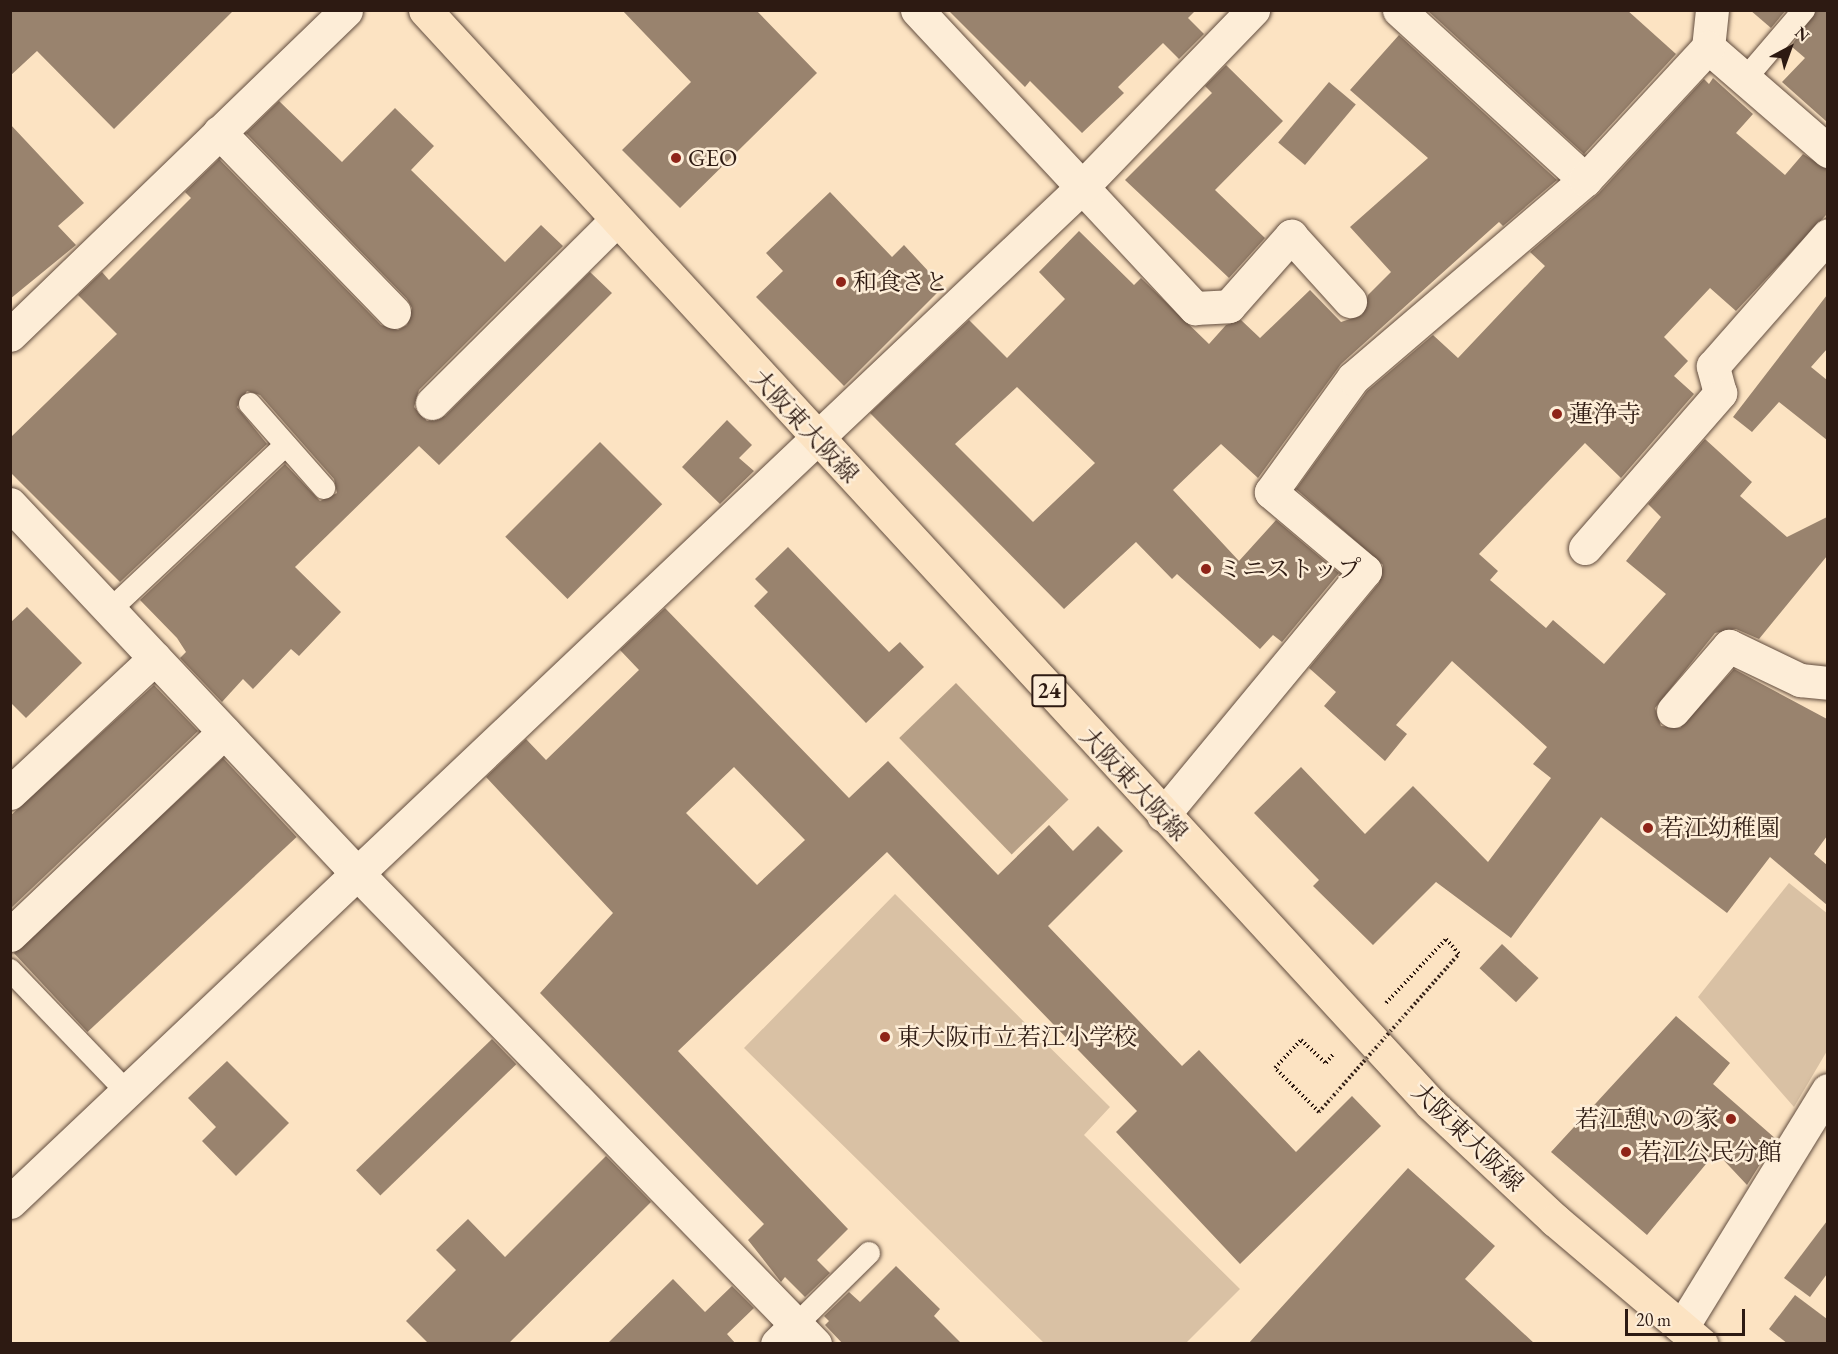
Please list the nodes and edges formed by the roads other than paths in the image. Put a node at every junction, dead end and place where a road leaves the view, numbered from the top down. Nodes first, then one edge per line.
1 (346, 10) edge
2 (424, 10) edge
3 (917, 10) edge
4 (1399, 10) edge
5 (1712, 10) edge
6 (1804, 10) edge
7 (1236, 16) edge
8 (1708, 47) junction
9 (1745, 79) junction
10 (219, 132) junction
11 (1827, 151) edge
12 (1585, 180) junction
13 (1081, 188) junction
14 (615, 221) junction
15 (1827, 235) edge
16 (1350, 301) dead end
17 (394, 312) dead end
18 (10, 335) edge
19 (432, 403) dead end
20 (250, 404) dead end
21 (816, 437) junction
22 (286, 445) junction
23 (324, 488) dead end
24 (10, 504) edge
25 (1585, 548) dead end
26 (110, 610) junction
27 (155, 658) junction
28 (1827, 683) edge
29 (1673, 711) dead end
30 (224, 732) junction
31 (10, 793) edge
32 (1163, 815) junction
33 (355, 871) junction
34 (10, 935) edge
35 (10, 970) edge
36 (1827, 1090) edge
37 (126, 1091) junction
38 (1817, 1131) edge
39 (10, 1202) edge
40 (869, 1253) dead end
41 (1692, 1335) edge
42 (796, 1337) edge

1 - 10 street
2 - 14 main road, 大阪東大阪線 / 24
3 - 13 street
4 - 12 street
5 - 8 street
6 - 9 lane
7 - 13 street
8 - 9 street
8 - 12 street
9 - 11 street
10 - 17 street
10 - 18 street
12 - 32 street
13 - 16 street
13 - 21 street
14 - 19 street
14 - 21 main road, 大阪東大阪線 / 24
15 - 25 street
20 - 22 lane
21 - 32 main road, 大阪東大阪線 / 24
21 - 33 street
22 - 23 lane
22 - 26 lane
24 - 26 street
26 - 27 street
27 - 30 street
27 - 31 street
28 - 29 street
30 - 33 street
30 - 34 street
32 - 41 main road, 大阪東大阪線 / 24
33 - 37 street
33 - 42 street
35 - 37 lane
36 - 38 street
37 - 39 street
38 - 41 street
40 - 42 lane

